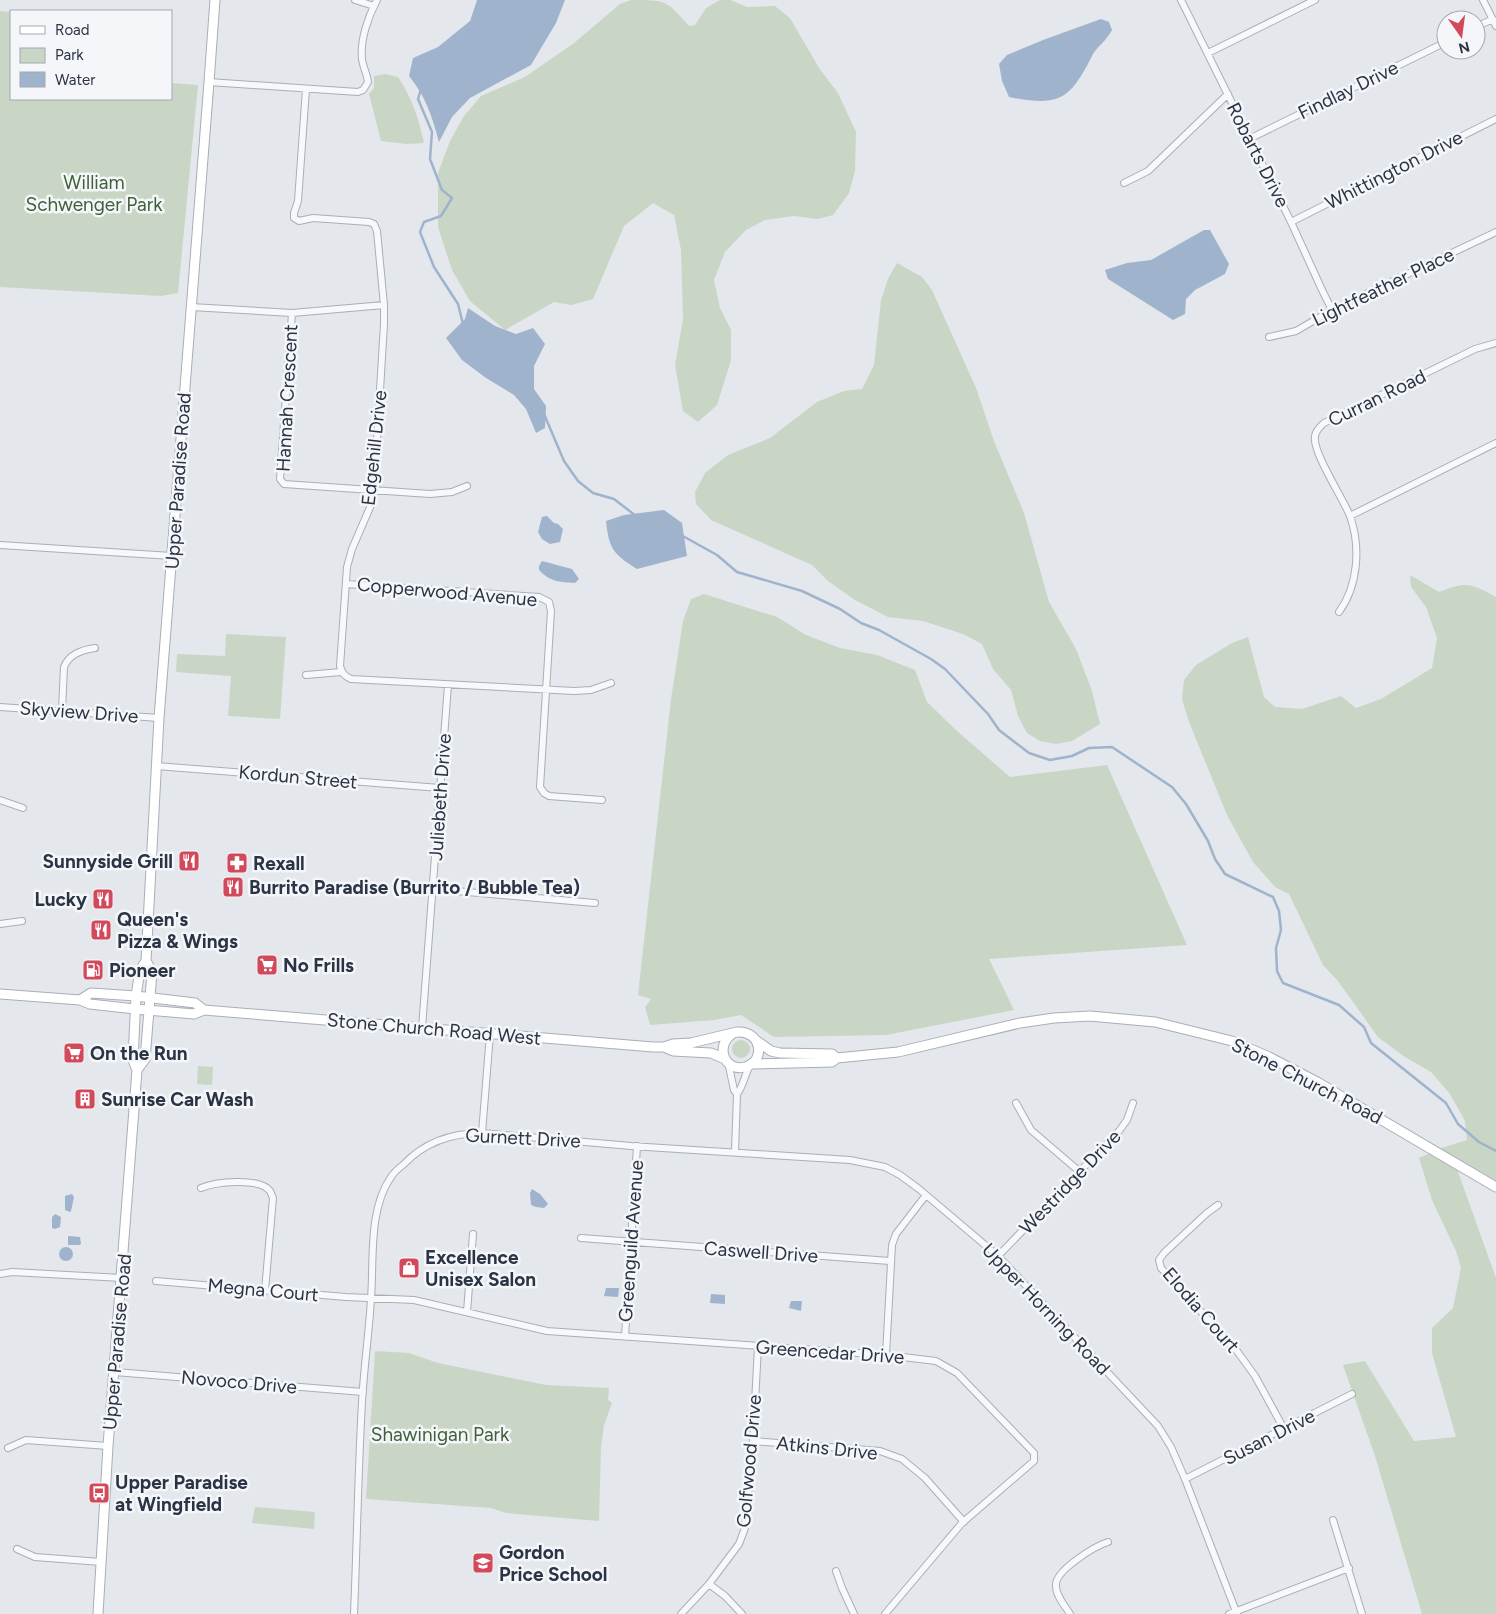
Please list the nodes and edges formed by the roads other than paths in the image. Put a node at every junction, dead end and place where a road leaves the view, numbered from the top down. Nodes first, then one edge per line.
1 (215, 0) edge
2 (354, 0) edge
3 (1181, 0) edge
4 (1315, 0) edge
5 (1483, 0) edge
6 (375, 3) edge
7 (1493, 19) junction
8 (1486, 22) edge
9 (1496, 26) edge
10 (1436, 47) edge
11 (1208, 53) junction
12 (210, 82) junction
13 (306, 89) junction
14 (1228, 94) junction
15 (1496, 119) edge
16 (1249, 139) junction
17 (1124, 182) dead end
18 (1291, 222) junction
19 (1496, 232) edge
20 (384, 305) junction
21 (191, 307) junction
22 (1332, 310) junction
23 (292, 313) junction
24 (1269, 337) dead end
25 (1496, 343) edge
26 (1496, 443) edge
27 (468, 486) dead end
28 (373, 490) junction
29 (1350, 516) junction
30 (0, 545) edge
31 (172, 556) junction
32 (346, 584) junction
33 (1339, 612) dead end
34 (95, 648) dead end
35 (341, 672) junction
36 (306, 674) dead end
37 (611, 683) dead end
38 (448, 685) junction
39 (546, 690) junction
40 (0, 707) edge
41 (62, 710) junction
42 (158, 718) junction
43 (156, 766) junction
44 (440, 788) junction
45 (0, 800) edge
46 (602, 800) dead end
47 (23, 808) dead end
48 (433, 889) junction
49 (595, 903) dead end
50 (22, 921) dead end
51 (0, 924) edge
52 (146, 961) junction
53 (0, 994) edge
54 (136, 996) junction
55 (150, 998) junction
56 (80, 1000) junction
57 (135, 1009) junction
58 (150, 1010) junction
59 (204, 1010) junction
60 (422, 1028) junction
61 (490, 1034) junction
62 (732, 1034) junction
63 (757, 1041) junction
64 (664, 1047) junction
65 (837, 1058) junction
66 (727, 1061) junction
67 (751, 1064) junction
68 (137, 1070) junction
69 (737, 1094) junction
70 (1133, 1102) dead end
71 (1016, 1103) dead end
72 (482, 1133) junction
73 (637, 1146) junction
74 (735, 1151) junction
75 (1080, 1172) junction
76 (201, 1188) dead end
77 (1496, 1188) edge
78 (926, 1195) junction
79 (1218, 1205) dead end
80 (473, 1234) dead end
81 (581, 1238) dead end
82 (631, 1242) junction
83 (998, 1256) junction
84 (890, 1261) junction
85 (0, 1274) edge
86 (122, 1278) junction
87 (156, 1281) dead end
88 (266, 1291) junction
89 (371, 1299) junction
90 (467, 1312) junction
91 (625, 1336) junction
92 (758, 1346) junction
93 (886, 1355) junction
94 (115, 1372) junction
95 (363, 1392) junction
96 (1352, 1394) dead end
97 (1284, 1430) junction
98 (752, 1441) junction
99 (108, 1446) junction
100 (8, 1448) dead end
101 (1185, 1479) junction
102 (1333, 1520) dead end
103 (964, 1522) junction
104 (1108, 1542) dead end
105 (17, 1549) dead end
106 (101, 1562) junction
107 (1349, 1568) junction
108 (836, 1571) dead end
109 (709, 1584) junction
110 (1234, 1613) edge
111 (98, 1614) edge
112 (354, 1614) edge
113 (680, 1614) edge
114 (742, 1614) edge
115 (854, 1614) edge
116 (885, 1614) edge
117 (1070, 1614) edge
118 (1362, 1614) edge

1 - 12 main road, Upper Paradise Road
2 - 6 street
3 - 11 street, Robarts Drive
4 - 11 street
5 - 7 street
6 - 13 street
7 - 8 street
7 - 9 street
10 - 16 street, Findlay Drive
11 - 14 street, Robarts Drive
12 - 13 street
12 - 21 main road, Upper Paradise Road
13 - 20 street, Edgehill Drive
14 - 16 street, Robarts Drive
14 - 17 street
15 - 18 street, Whittington Drive
16 - 18 street, Robarts Drive
18 - 22 street, Robarts Drive
19 - 22 street, Lightfeather Place
20 - 23 street
20 - 28 street, Edgehill Drive
21 - 23 street
21 - 31 main road, Upper Paradise Road
22 - 24 street, Lightfeather Place
23 - 28 street, Hannah Crescent
25 - 29 street, Curran Road
26 - 29 street
27 - 28 street
28 - 32 street, Edgehill Drive
29 - 33 street
30 - 31 street
31 - 42 main road, Upper Paradise Road
32 - 35 street, Edgehill Drive
32 - 39 street, Copperwood Avenue
34 - 41 street
35 - 36 street
35 - 38 street
37 - 39 street
38 - 39 street
38 - 44 street, Juliebeth Drive
39 - 46 street, Copperwood Avenue
40 - 41 street, Skyview Drive
41 - 42 street, Skyview Drive
42 - 43 main road, Upper Paradise Road
43 - 44 street, Kordun Street
43 - 52 main road, Upper Paradise Road
44 - 48 street, Juliebeth Drive
45 - 47 street
48 - 49 street
48 - 60 street, Juliebeth Drive
50 - 51 street
52 - 54 main road, Upper Paradise Road
52 - 55 main road, Upper Paradise Road
53 - 56 main road, Stone Church Road West
54 - 55 main road, Stone Church Road West
54 - 56 main road, Stone Church Road West
54 - 57 main road, Upper Paradise Road
55 - 58 main road, Upper Paradise Road
55 - 59 main road, Stone Church Road West
56 - 57 main road, Stone Church Road West
57 - 58 main road, Stone Church Road West
57 - 68 main road, Upper Paradise Road
58 - 59 main road, Stone Church Road West
58 - 68 main road, Upper Paradise Road
59 - 60 main road, Stone Church Road West
60 - 61 main road, Stone Church Road West
61 - 64 main road, Stone Church Road West
61 - 72 street
62 - 63 main road
62 - 64 main road
62 - 66 main road
63 - 65 main road, Stone Church Road
63 - 67 main road
64 - 66 main road
65 - 67 main road, Stone Church Road
65 - 77 main road, Stone Church Road
66 - 67 main road
66 - 69 street
67 - 69 street
68 - 86 main road, Upper Paradise Road
69 - 74 street
70 - 75 street, Westridge Drive
71 - 75 street
72 - 73 street, Gurnett Drive
72 - 89 street, Gurnett Drive
73 - 74 street, Gurnett Drive
73 - 82 street, Greenguild Avenue
74 - 78 street, Upper Horning Road
75 - 83 street, Westridge Drive
76 - 88 street
78 - 83 street, Upper Horning Road
78 - 84 street
79 - 97 street, Elodia Court
80 - 90 street
81 - 82 street, Caswell Drive
82 - 84 street, Caswell Drive
82 - 91 street, Greenguild Avenue
83 - 101 street, Upper Horning Road
84 - 93 street
85 - 86 street
86 - 94 main road, Upper Paradise Road
87 - 88 street, Megna Court
88 - 89 street, Megna Court
89 - 90 street, Greencedar Drive
89 - 95 street, Gurnett Drive
90 - 91 street, Greencedar Drive
91 - 92 street, Greencedar Drive
92 - 93 street, Greencedar Drive
92 - 98 street, Golfwood Drive
93 - 103 street, Greencedar Drive
94 - 95 street, Novoco Drive
94 - 99 main road, Upper Paradise Road
95 - 112 street, Gurnett Drive
96 - 97 street, Susan Drive
97 - 101 street, Susan Drive
98 - 103 street, Atkins Drive
98 - 109 street, Golfwood Drive
99 - 100 street
99 - 106 main road, Upper Paradise Road
101 - 110 street, Upper Horning Road
102 - 107 street
103 - 116 street, Greencedar Drive
104 - 117 street
105 - 106 street
106 - 111 main road, Upper Paradise Road
107 - 110 street
107 - 118 street
108 - 115 street
109 - 113 street, Golfwood Drive
109 - 114 street

